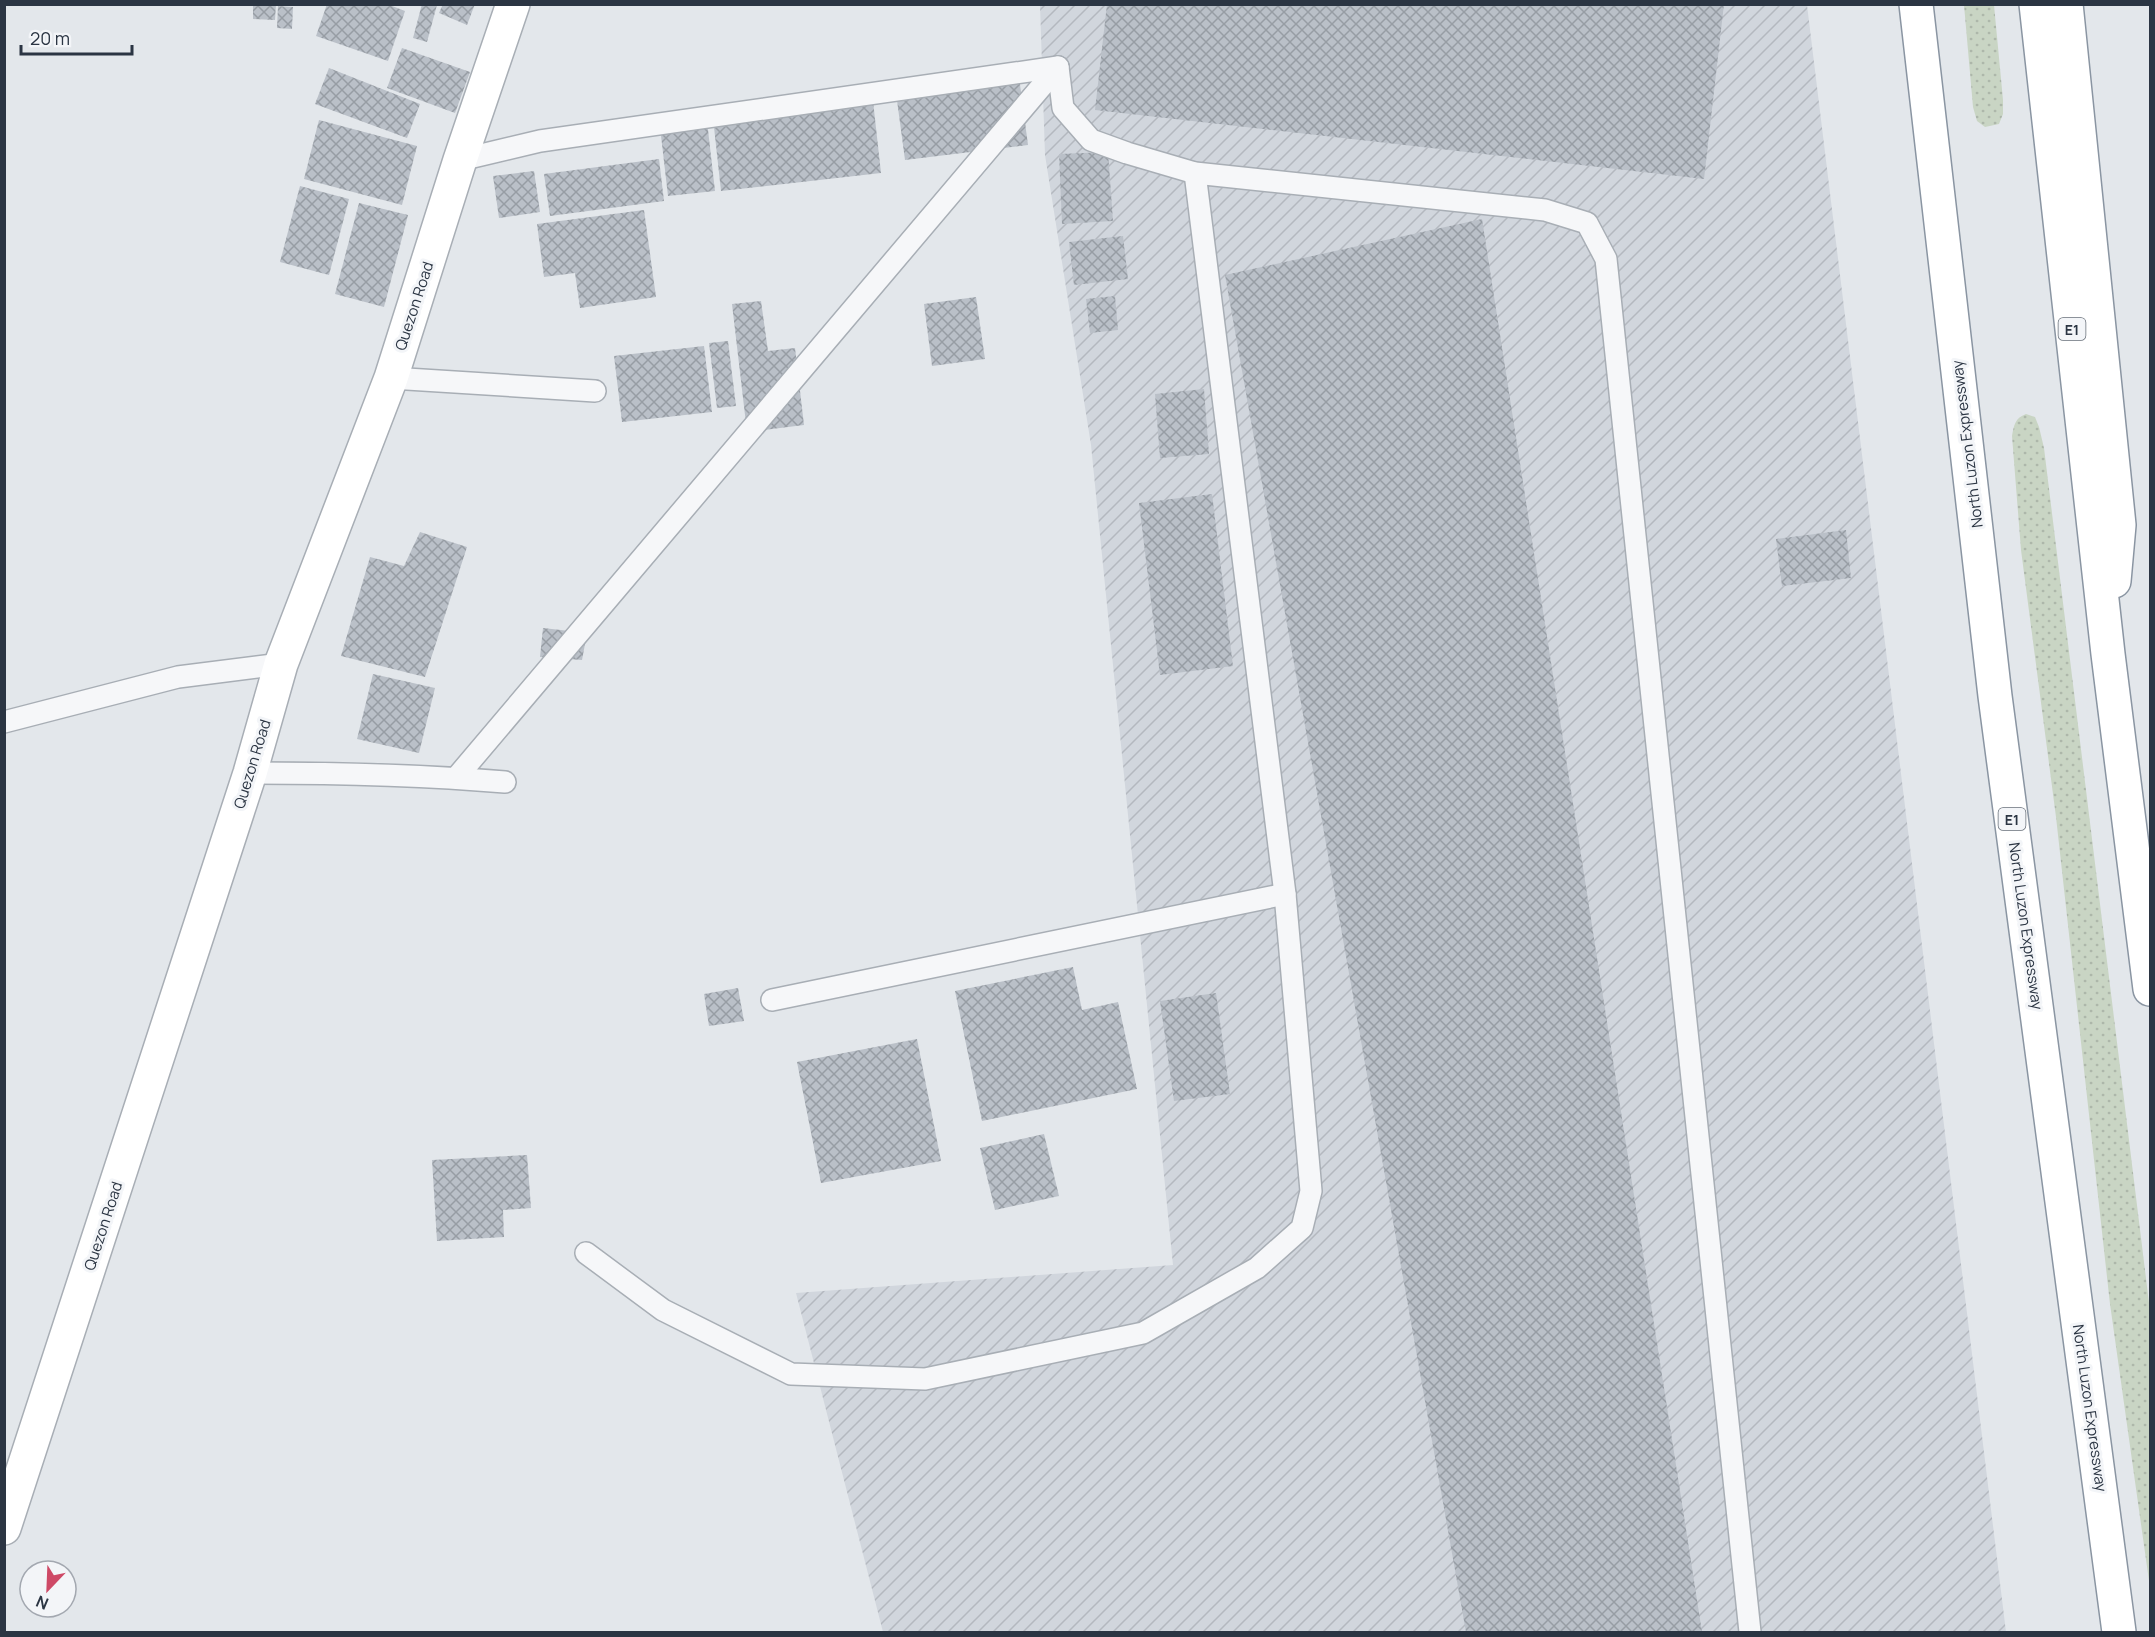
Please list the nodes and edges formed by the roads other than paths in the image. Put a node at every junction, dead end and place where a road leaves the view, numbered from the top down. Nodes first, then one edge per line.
1 (513, 4) edge
2 (1916, 4) edge
3 (2036, 4) edge
4 (2066, 4) edge
5 (1058, 67) junction
6 (460, 160) junction
7 (1196, 173) junction
8 (391, 378) junction
9 (596, 391) dead end
10 (2108, 654) junction
11 (281, 663) junction
12 (4, 722) edge
13 (250, 773) junction
14 (456, 778) junction
15 (505, 782) dead end
16 (1286, 894) junction
17 (2151, 989) edge
18 (772, 1000) dead end
19 (586, 1253) dead end
20 (4, 1528) edge
21 (1750, 1632) edge
22 (2120, 1632) edge

1 - 6 main road, Quezon Road
2 - 22 main road, North Luzon Expressway / E1
3 - 10 main road, E1
4 - 10 main road
5 - 6 lane
5 - 7 lane
5 - 14 lane
6 - 8 main road, Quezon Road
7 - 16 lane
7 - 21 lane
8 - 9 lane
8 - 11 main road, Quezon Road
10 - 17 main road, E1
11 - 12 lane
11 - 13 main road, Quezon Road
13 - 14 lane
13 - 20 main road, Quezon Road
14 - 15 lane
16 - 18 lane
16 - 19 lane

